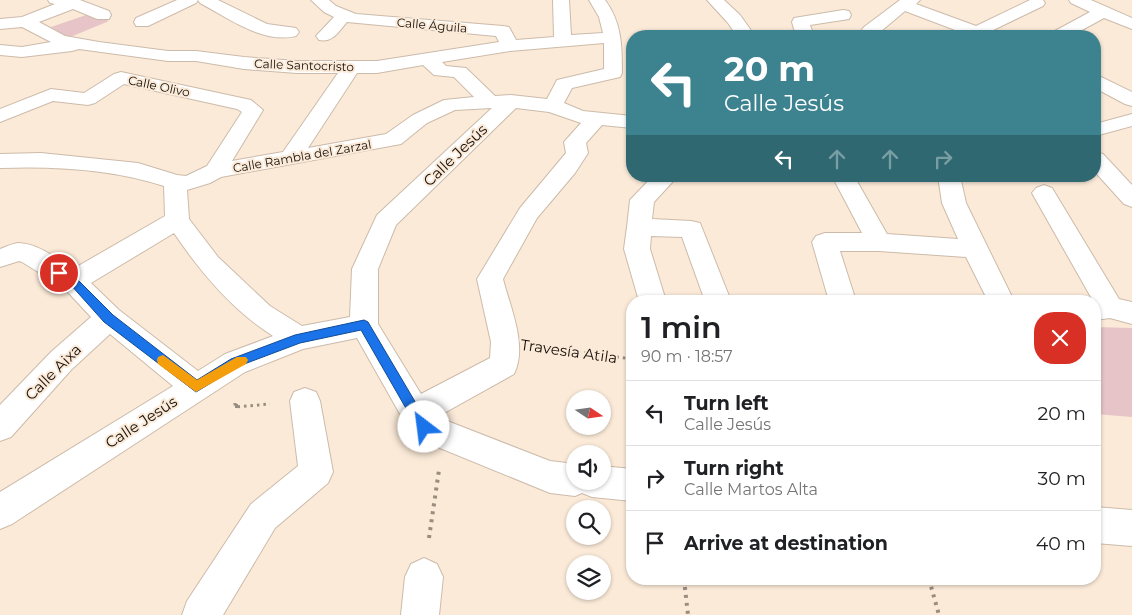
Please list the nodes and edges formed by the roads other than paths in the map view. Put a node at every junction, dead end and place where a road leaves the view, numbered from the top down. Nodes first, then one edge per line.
1 (56, 0) edge
2 (190, 0) edge
3 (206, 0) edge
4 (319, 0) edge
5 (561, 0) edge
6 (597, 0) edge
7 (715, 0) edge
8 (1077, 0) edge
9 (907, 2) edge
10 (74, 3) junction
11 (1004, 4) dead end
12 (831, 10) dead end
13 (1104, 11) junction
14 (103, 15) dead end
15 (344, 16) junction
16 (25, 22) junction
17 (142, 22) dead end
18 (0, 24) edge
19 (1132, 24) edge
20 (869, 29) edge
21 (742, 30) edge
22 (803, 30) edge
23 (972, 30) edge
24 (981, 30) edge
25 (1070, 30) edge
26 (290, 32) dead end
27 (325, 36) dead end
28 (613, 37) junction
29 (563, 42) junction
30 (98, 46) junction
31 (510, 46) junction
32 (0, 50) edge
33 (428, 60) junction
34 (613, 66) junction
35 (351, 67) junction
36 (626, 67) edge
37 (1101, 83) edge
38 (1132, 100) edge
39 (500, 101) junction
40 (553, 106) junction
41 (0, 116) edge
42 (596, 119) junction
43 (1132, 120) edge
44 (626, 122) edge
45 (1101, 130) edge
46 (290, 158) junction
47 (0, 161) edge
48 (1101, 165) edge
49 (215, 171) junction
50 (175, 182) junction
51 (661, 182) edge
52 (846, 182) edge
53 (950, 182) edge
54 (1044, 193) dead end
55 (1132, 199) edge
56 (177, 220) junction
57 (639, 227) junction
58 (880, 242) junction
59 (975, 249) junction
60 (0, 258) edge
61 (74, 282) junction
62 (650, 295) edge
63 (716, 295) edge
64 (840, 295) edge
65 (998, 295) edge
66 (1112, 310) edge
67 (108, 318) junction
68 (364, 325) junction
69 (299, 338) junction
70 (196, 387) junction
71 (305, 401) road end
72 (416, 413) junction
73 (5, 414) edge
74 (566, 479) edge
75 (611, 483) edge
76 (626, 484) edge
77 (0, 512) edge
78 (1101, 525) edge
79 (1132, 528) edge
80 (424, 577) road end
81 (202, 615) edge
82 (420, 615) edge

1 - 10 street
2 - 17 street
3 - 26 street
4 - 15 street, Calle Águila
5 - 29 street
6 - 28 street
7 - 21 street
8 - 13 street
9 - 20 street
9 - 23 street
10 - 14 street
10 - 16 street
11 - 24 street
12 - 22 street
13 - 19 street
13 - 25 street
15 - 27 street
15 - 31 street, Calle Águila
16 - 18 street
16 - 30 street, Calle Santocristo
28 - 29 street, Calle Santocristo
28 - 34 street
29 - 31 street, Calle Santocristo
30 - 32 street
30 - 35 street, Calle Santocristo
31 - 33 street, Calle Santocristo
33 - 35 street, Calle Santocristo
33 - 39 street
34 - 36 street
34 - 40 street
35 - 46 street
37 - 38 street
39 - 40 street, Calle Rambla del Zarzal
39 - 46 street, Calle Rambla del Zarzal
39 - 68 street, Calle Jesús
40 - 42 street, Calle Rambla del Zarzal
41 - 49 street, Calle Olivo
42 - 44 street, Calle Rambla del Zarzal
42 - 72 street
43 - 45 street
46 - 49 street, Calle Rambla del Zarzal
47 - 50 street, Calle Rambla del Zarzal
48 - 55 street
49 - 50 street, Calle Rambla del Zarzal
50 - 56 street
51 - 57 street
52 - 58 street
53 - 59 street
54 - 66 street
56 - 61 street
56 - 69 street
57 - 62 street
57 - 63 street
58 - 59 street
58 - 64 street
59 - 65 street
60 - 61 street
61 - 67 street
67 - 70 street
67 - 73 street, Calle Aixa
68 - 69 street, Calle Jesús
68 - 72 street
69 - 70 street, Calle Jesús
70 - 77 street, Calle Jesús
71 - 81 street
72 - 74 street
75 - 76 street
78 - 79 street
80 - 82 street

